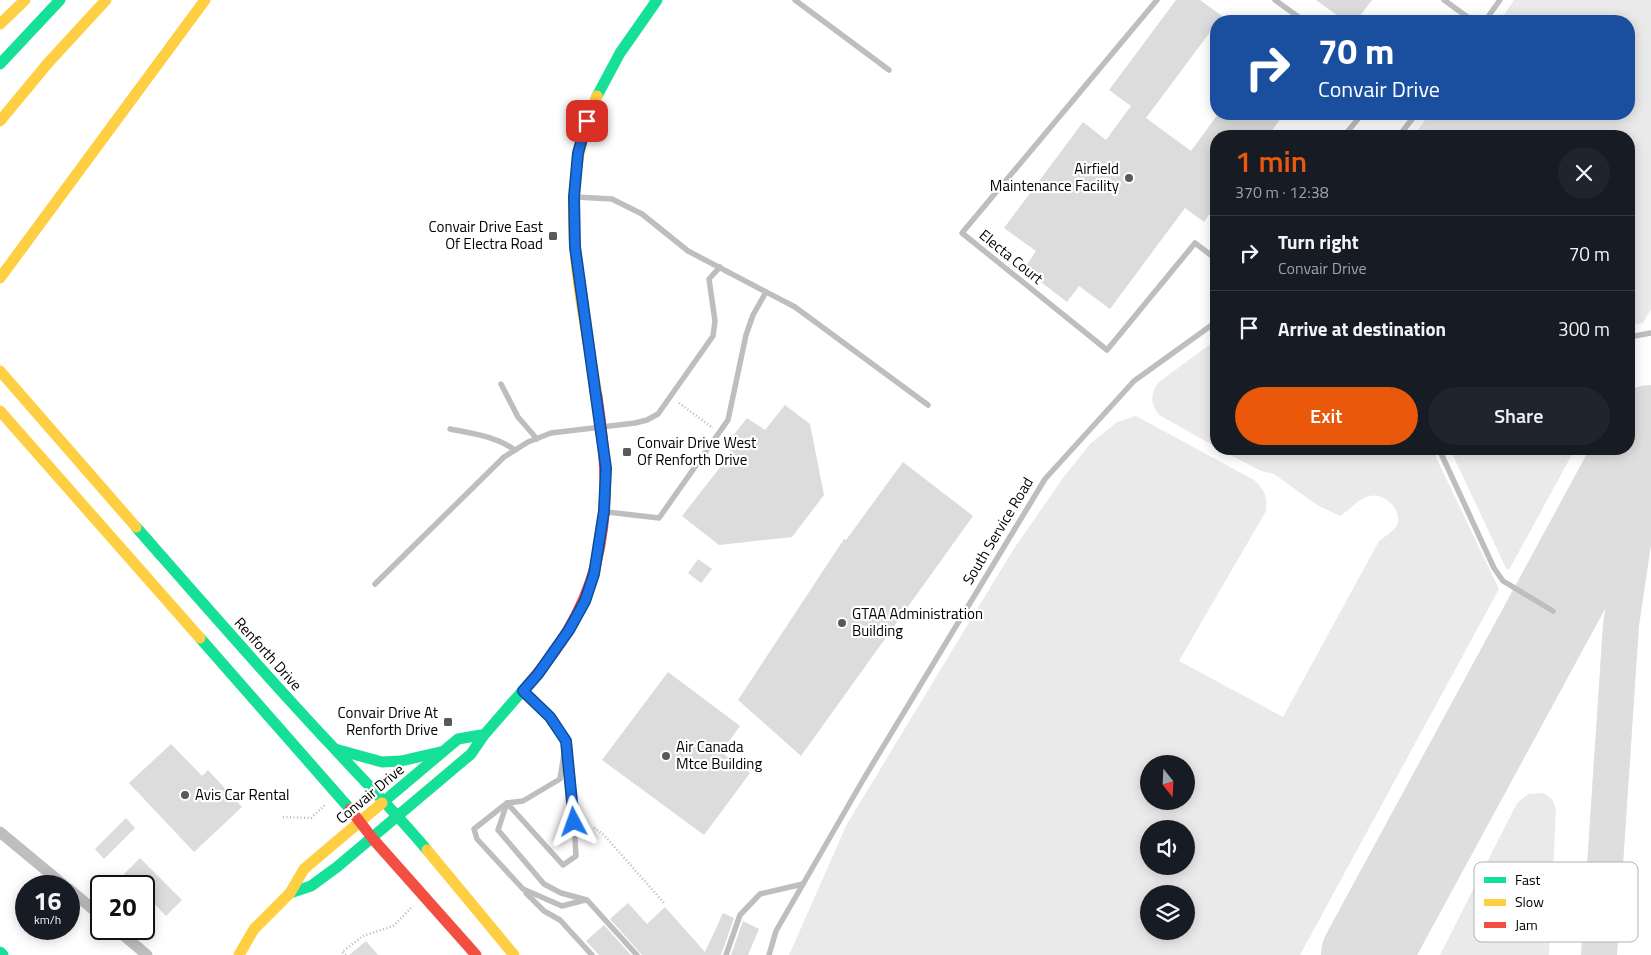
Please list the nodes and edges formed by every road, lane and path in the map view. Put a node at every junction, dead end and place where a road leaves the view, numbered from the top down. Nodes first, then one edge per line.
1 (25, 0) edge
2 (60, 0) edge
3 (106, 0) edge
4 (205, 0) edge
5 (656, 0) edge
6 (795, 0) edge
7 (1157, 0) edge
8 (1275, 0) edge
9 (1444, 0) edge
10 (1500, 0) edge
11 (1296, 15) edge
12 (1465, 15) edge
13 (1489, 15) edge
14 (0, 24) edge
15 (48, 62) junction
16 (0, 64) edge
17 (889, 70) dead end
18 (0, 108) edge
19 (1357, 120) edge
20 (1411, 120) edge
21 (0, 121) edge
22 (1349, 130) edge
23 (1404, 130) edge
24 (574, 197) junction
25 (1210, 254) edge
26 (720, 267) junction
27 (0, 278) edge
28 (766, 292) junction
29 (1210, 326) edge
30 (1651, 334) edge
31 (1635, 337) edge
32 (0, 371) edge
33 (501, 384) dead end
34 (680, 403) dead end
35 (928, 405) dead end
36 (0, 411) edge
37 (601, 428) junction
38 (450, 429) dead end
39 (719, 432) junction
40 (537, 439) junction
41 (515, 450) junction
42 (1442, 455) edge
43 (604, 511) junction
44 (374, 584) dead end
45 (1553, 611) dead end
46 (523, 691) junction
47 (482, 735) junction
48 (333, 748) junction
49 (446, 750) junction
50 (566, 751) junction
51 (385, 801) junction
52 (507, 803) junction
53 (326, 804) dead end
54 (399, 816) junction
55 (283, 817) dead end
56 (360, 821) junction
57 (594, 828) dead end
58 (0, 832) edge
59 (373, 839) junction
60 (52, 875) edge
61 (803, 884) junction
62 (523, 890) junction
63 (290, 893) junction
64 (80, 898) edge
65 (587, 900) junction
66 (665, 904) dead end
67 (414, 905) dead end
68 (90, 907) edge
69 (130, 940) edge
70 (0, 952) edge
71 (3, 955) edge
72 (148, 955) edge
73 (239, 955) edge
74 (346, 955) edge
75 (476, 955) edge
76 (514, 955) edge
77 (592, 955) edge
78 (637, 955) edge
79 (726, 955) edge
80 (769, 955) edge

1 - 14 main road
2 - 16 main road
3 - 15 main road
4 - 27 main road
5 - 24 main road, Convair Drive
6 - 17 lane
7 - 25 lane, Electa Court
8 - 11 lane
9 - 12 lane
10 - 13 lane
15 - 18 main road
15 - 21 main road
19 - 22 lane
20 - 23 lane
24 - 26 lane
24 - 37 main road, Convair Drive
26 - 28 lane
26 - 37 lane
28 - 35 lane
28 - 39 lane
29 - 61 lane, South Service Road
30 - 31 lane
32 - 48 main road, Renforth Drive
33 - 40 lane
34 - 39 path
36 - 56 main road
37 - 40 lane
37 - 43 main road, Convair Drive
38 - 41 lane
39 - 43 lane
40 - 41 lane
41 - 44 lane
42 - 45 lane
43 - 46 main road, Convair Drive
46 - 47 main road, Convair Drive
46 - 50 lane
47 - 49 main road, Convair Drive
47 - 54 main road, Convair Drive
48 - 49 main road
48 - 51 main road, Renforth Drive
49 - 51 main road, Convair Drive
50 - 52 lane
50 - 52 lane
51 - 54 main road, Renforth Drive
51 - 56 main road, Convair Drive
52 - 62 lane
52 - 65 lane
53 - 55 path
54 - 59 main road, Convair Drive
54 - 76 main road, Renforth Drive
56 - 59 main road
56 - 63 main road, Convair Drive
57 - 66 path
58 - 60 street
59 - 63 main road, Convair Drive
59 - 75 main road
61 - 79 lane
61 - 80 lane, South Service Road
62 - 65 lane
62 - 77 lane
63 - 73 main road, Convair Drive
64 - 68 street
65 - 78 lane
67 - 74 path
69 - 72 street
70 - 71 main road

